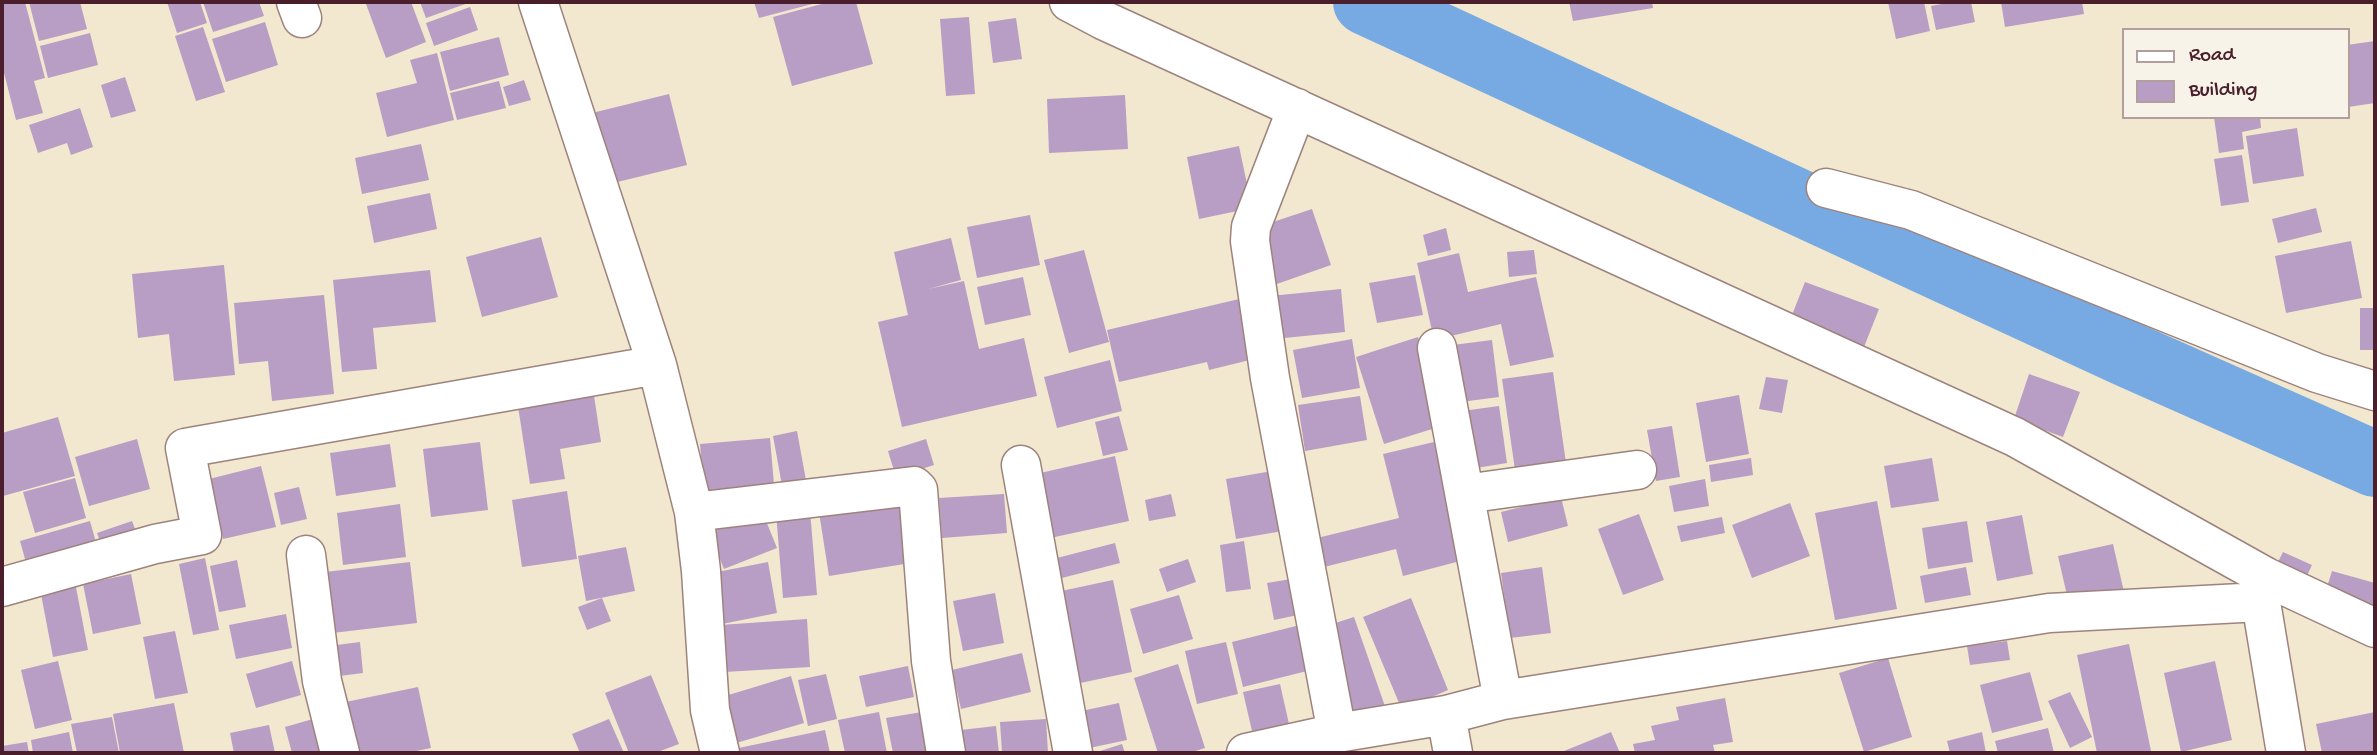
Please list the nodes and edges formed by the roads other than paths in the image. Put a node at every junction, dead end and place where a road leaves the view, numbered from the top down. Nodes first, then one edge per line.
1 (538, 2) edge
2 (1069, 2) edge
3 (1297, 108) junction
4 (1826, 188) dead end
5 (1437, 348) dead end
6 (657, 365) junction
7 (2375, 391) edge
8 (1021, 465) dead end
9 (1637, 470) dead end
10 (1465, 494) junction
11 (694, 512) junction
12 (306, 555) dead end
13 (2, 587) edge
14 (2264, 589) junction
15 (2375, 628) edge
16 (1503, 701) junction
17 (1446, 715) junction
18 (1337, 733) junction
19 (340, 753) edge
20 (720, 753) edge
21 (946, 753) edge
22 (1073, 753) edge
23 (1247, 753) edge
24 (1453, 753) edge
25 (2286, 753) edge

1 - 6 street
2 - 3 street
3 - 14 street
3 - 18 street
4 - 7 street
5 - 10 street
6 - 11 street
6 - 13 street
8 - 22 street
9 - 10 street
10 - 16 street
11 - 20 street
11 - 21 street
12 - 19 street
14 - 15 street
14 - 16 street
14 - 25 street
16 - 17 street
17 - 18 street
17 - 24 street
18 - 23 street

